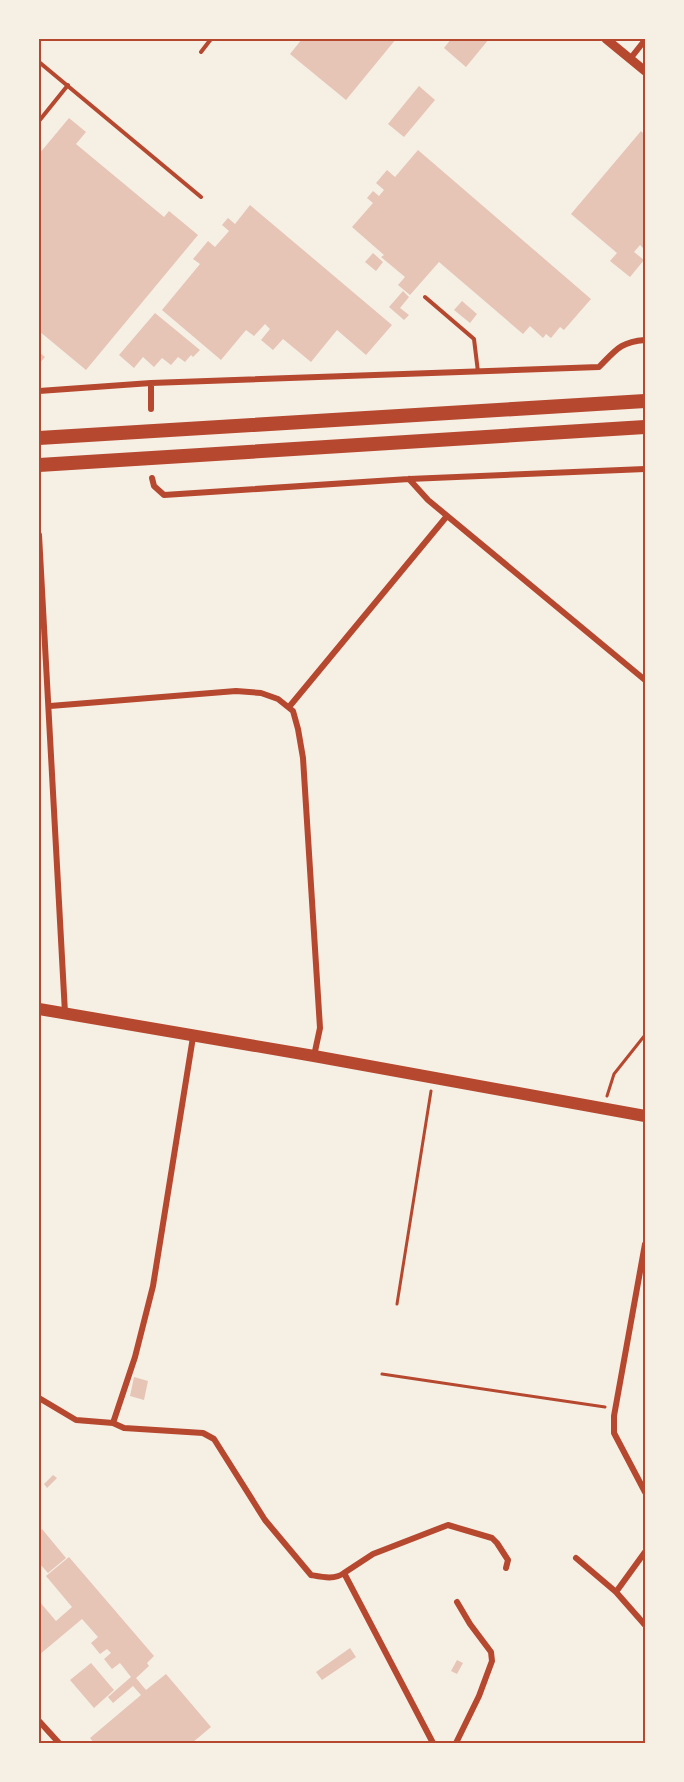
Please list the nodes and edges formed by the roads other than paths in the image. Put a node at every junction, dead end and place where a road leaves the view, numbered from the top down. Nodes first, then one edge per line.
1 (211, 39) edge
2 (606, 39) edge
3 (645, 40) edge
4 (201, 52) dead end
5 (630, 59) junction
6 (39, 62) edge
7 (645, 71) edge
8 (68, 85) junction
9 (39, 112) edge
10 (44, 115) junction
11 (39, 121) edge
12 (201, 197) dead end
13 (425, 297) dead end
14 (645, 340) edge
15 (478, 372) junction
16 (151, 383) junction
17 (39, 391) edge
18 (645, 401) edge
19 (151, 409) dead end
20 (645, 427) edge
21 (39, 438) edge
22 (39, 465) edge
23 (645, 469) edge
24 (152, 478) dead end
25 (409, 480) junction
26 (447, 516) junction
27 (39, 535) edge
28 (645, 680) edge
29 (50, 706) junction
30 (289, 707) junction
31 (39, 1009) edge
32 (65, 1014) junction
33 (194, 1036) junction
34 (314, 1056) junction
35 (645, 1116) edge
36 (645, 1244) edge
37 (39, 1398) edge
38 (113, 1424) junction
39 (645, 1492) edge
40 (645, 1552) edge
41 (576, 1558) dead end
42 (506, 1568) dead end
43 (344, 1573) junction
44 (616, 1592) junction
45 (458, 1602) dead end
46 (645, 1625) edge
47 (39, 1721) edge
48 (59, 1743) edge
49 (433, 1743) edge
50 (456, 1743) edge

1 - 4 lane
2 - 5 street
3 - 5 street
5 - 7 street
6 - 8 lane
8 - 10 lane
8 - 12 lane
9 - 10 lane
10 - 11 lane
13 - 15 lane
14 - 15 street
15 - 16 street
16 - 17 street
16 - 19 street
18 - 21 highway
20 - 22 highway
23 - 25 street
24 - 25 street
25 - 26 street
26 - 28 street
26 - 30 street
27 - 29 street
29 - 30 street
29 - 32 street
30 - 34 street
31 - 32 main road
32 - 33 main road
33 - 34 main road
33 - 38 street
34 - 35 main road
36 - 39 street
37 - 38 street
38 - 43 street
40 - 44 street
41 - 44 street
42 - 43 street
43 - 49 street
44 - 46 street
45 - 50 street
47 - 48 street

